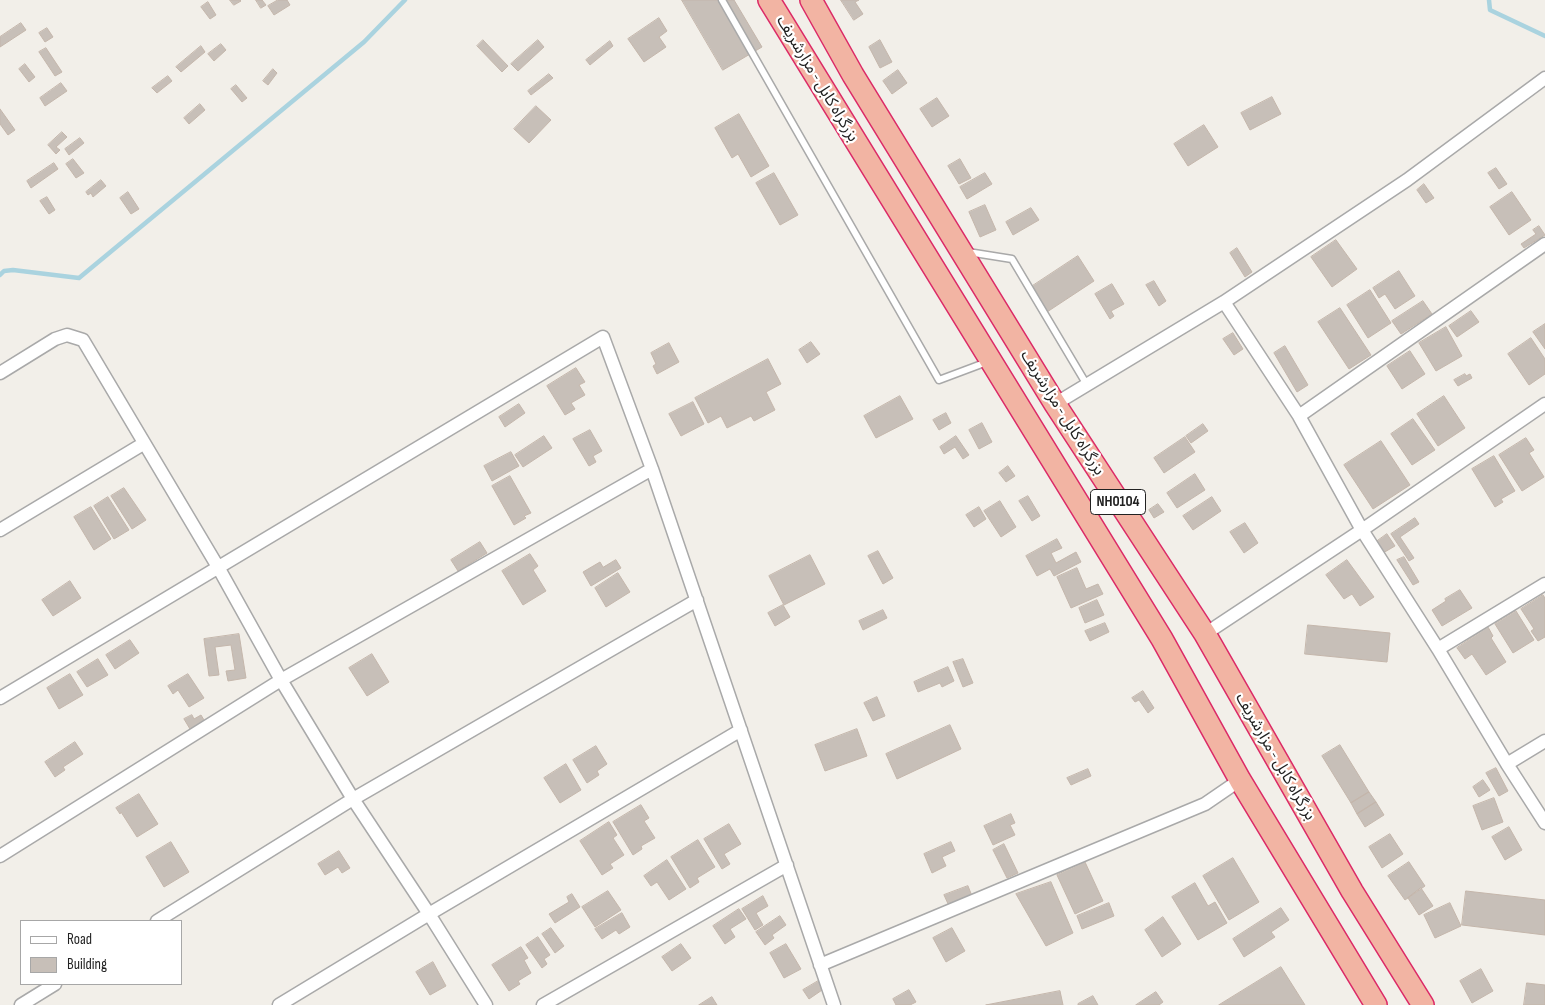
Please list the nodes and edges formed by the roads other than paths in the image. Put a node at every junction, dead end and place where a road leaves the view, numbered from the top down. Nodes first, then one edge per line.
1 (722, 0) edge
2 (769, 0) edge
3 (810, 0) edge
4 (1545, 78) edge
5 (1545, 244) edge
6 (961, 251) junction
7 (1224, 302) junction
8 (990, 360) junction
9 (0, 373) edge
10 (1087, 385) junction
11 (1055, 404) junction
12 (1545, 404) edge
13 (1299, 416) junction
14 (143, 444) junction
15 (652, 469) junction
16 (0, 530) edge
17 (1362, 530) junction
18 (218, 567) junction
19 (1545, 584) edge
20 (697, 600) junction
21 (1205, 634) junction
22 (1438, 649) junction
23 (281, 680) junction
24 (0, 698) edge
25 (741, 730) junction
26 (1545, 741) edge
27 (1507, 764) junction
28 (1240, 780) junction
29 (354, 800) junction
30 (1545, 823) edge
31 (0, 856) edge
32 (787, 865) junction
33 (429, 914) junction
34 (158, 920) edge
35 (820, 965) junction
36 (54, 985) edge
37 (21, 1005) edge
38 (279, 1005) edge
39 (486, 1005) edge
40 (543, 1005) edge
41 (833, 1005) edge
42 (1376, 1005) edge
43 (1423, 1005) edge

1 - 8 lane
2 - 8 highway, بزرگراه کابل - مزارشریف / NH0104
3 - 6 highway, بزرگراه کابل - مزارشریف / NH0104
4 - 7 street
5 - 13 street
6 - 10 lane
6 - 11 highway, بزرگراه کابل - مزارشریف / NH0104
7 - 10 street
7 - 13 street
8 - 28 highway, بزرگراه کابل - مزارشریف / NH0104
9 - 14 street
10 - 11 street
11 - 21 highway, بزرگراه کابل - مزارشریف / NH0104
12 - 17 street
13 - 17 street
14 - 16 street
14 - 18 street
15 - 18 street
15 - 20 street
15 - 23 street
17 - 21 street
17 - 22 street
18 - 23 street
18 - 24 street
19 - 22 street
20 - 25 street
20 - 29 street
21 - 43 highway, بزرگراه کابل - مزارشریف / NH0104
22 - 27 street
23 - 29 street
23 - 31 street
25 - 32 street
25 - 33 street
26 - 27 street
27 - 30 street
28 - 35 street
28 - 42 highway, بزرگراه کابل - مزارشریف / NH0104
29 - 33 street
29 - 34 street
32 - 35 street
32 - 40 street
33 - 38 street
33 - 39 street
35 - 41 street
36 - 37 street

